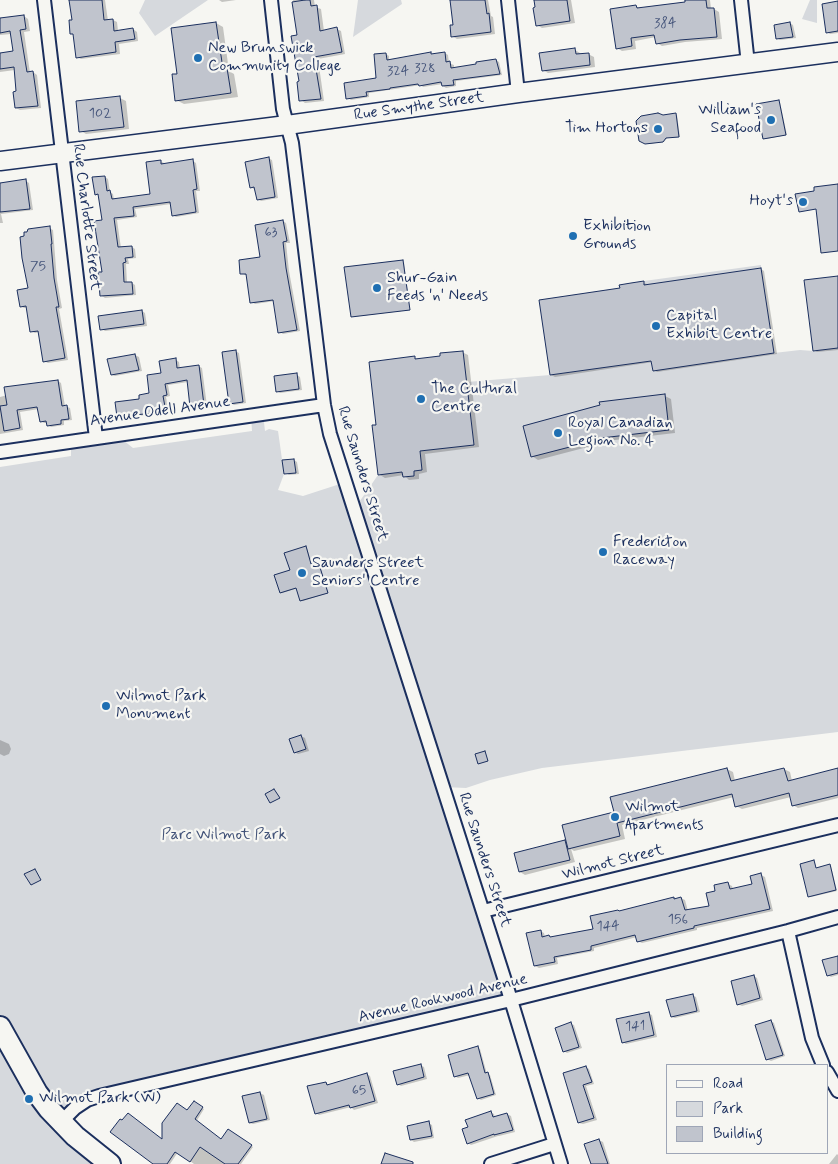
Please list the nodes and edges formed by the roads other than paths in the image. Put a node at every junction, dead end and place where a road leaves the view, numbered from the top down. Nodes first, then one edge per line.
1 (44, 0) edge
2 (271, 0) edge
3 (508, 0) edge
4 (741, 0) edge
5 (838, 52) edge
6 (748, 64) junction
7 (518, 93) junction
8 (287, 126) junction
9 (62, 153) junction
10 (0, 161) edge
11 (324, 405) junction
12 (96, 438) junction
13 (0, 452) edge
14 (838, 825) edge
15 (483, 911) junction
16 (838, 917) edge
17 (788, 931) junction
18 (511, 1000) junction
19 (0, 1027) edge
20 (823, 1064) edge
21 (828, 1074) edge
22 (838, 1091) edge
23 (61, 1122) junction
24 (554, 1144) junction
25 (110, 1164) edge
26 (491, 1164) edge
27 (561, 1164) edge

1 - 9 street, Rue Charlotte Street
2 - 8 street, Rue Saunders Street
3 - 7 street
4 - 6 street
5 - 6 main road, Rue Smythe Street
6 - 7 main road, Rue Smythe Street
7 - 8 main road, Rue Smythe Street
8 - 9 main road, Rue Smythe Street
8 - 11 street, Rue Saunders Street
9 - 10 main road, Rue Smythe Street
9 - 12 street, Rue Charlotte Street
11 - 12 street, Avenue Odell Avenue
11 - 15 street, Rue Saunders Street
12 - 13 street, Avenue Odell Avenue
14 - 15 street, Wilmot Street
15 - 18 street, Rue Saunders Street
16 - 17 street, Avenue Rookwood Avenue
17 - 18 street, Avenue Rookwood Avenue
17 - 20 street
18 - 23 street, Avenue Rookwood Avenue
18 - 24 street, Rue Saunders Street
19 - 23 main road
21 - 22 street
23 - 25 main road
24 - 26 street
24 - 27 street, Rue Saunders Street

